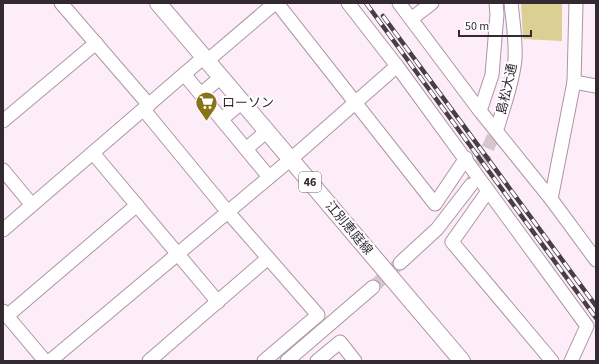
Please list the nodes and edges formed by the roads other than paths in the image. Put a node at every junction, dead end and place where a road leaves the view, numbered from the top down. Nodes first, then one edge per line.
1 (61, 3) edge
2 (158, 3) edge
3 (276, 3) edge
4 (348, 3) edge
5 (399, 3) edge
6 (432, 3) edge
7 (496, 3) edge
8 (511, 3) edge
9 (576, 3) edge
10 (411, 19) junction
11 (96, 43) junction
12 (205, 59) junction
13 (398, 66) junction
14 (184, 74) junction
15 (221, 77) junction
16 (574, 82) junction
17 (596, 86) edge
18 (201, 94) junction
19 (242, 102) junction
20 (355, 103) junction
21 (146, 107) junction
22 (480, 111) junction
23 (222, 119) junction
24 (3, 121) edge
25 (498, 126) tunnel mouth
26 (267, 131) junction
27 (246, 149) junction
28 (93, 153) junction
29 (291, 158) junction
30 (466, 158) junction
31 (3, 170) edge
32 (269, 177) junction
33 (471, 184) tunnel mouth
34 (488, 191) junction
35 (551, 199) junction
36 (137, 204) junction
37 (32, 205) junction
38 (227, 211) junction
39 (3, 230) edge
40 (178, 253) junction
41 (268, 258) junction
42 (596, 260) edge
43 (400, 262) tunnel mouth
44 (373, 287) tunnel mouth
45 (218, 302) junction
46 (5, 314) edge
47 (164, 356) edge
48 (45, 361) edge
49 (50, 361) edge
50 (149, 361) edge
51 (264, 361) edge
52 (287, 361) edge
53 (317, 361) edge
54 (355, 361) edge
55 (462, 361) edge
56 (552, 361) edge
57 (571, 361) edge

1 - 11 street
2 - 12 main road, 江別恵庭線 / 46
3 - 12 street
3 - 20 street
4 - 13 street
5 - 10 street
6 - 10 street
7 - 22 street
8 - 25 street, 島松大通
9 - 16 street
10 - 22 street
11 - 21 street
11 - 24 street
12 - 14 street
12 - 15 main road, 江別恵庭線 / 46
13 - 20 street
13 - 30 street
14 - 18 street
14 - 21 street
15 - 18 street
15 - 19 main road, 江別恵庭線 / 46
16 - 17 street
16 - 35 street
18 - 23 street
19 - 23 street
19 - 26 main road, 江別恵庭線 / 46
20 - 29 street
20 - 30 street
21 - 28 street
21 - 38 street
22 - 35 street
23 - 27 street
26 - 27 street
26 - 29 main road, 江別恵庭線 / 46
27 - 32 street
28 - 36 street
28 - 37 street
29 - 32 street
29 - 55 main road, 江別恵庭線 / 46
30 - 34 street
31 - 37 street
32 - 38 street
33 - 43 street
34 - 56 street
34 - 57 street
35 - 42 street
36 - 40 street
36 - 46 street
37 - 39 street
38 - 40 street
38 - 41 street
40 - 45 street
40 - 49 street
41 - 45 street
41 - 51 street
44 - 52 street
45 - 47 street
46 - 48 street
47 - 50 street
53 - 54 street

